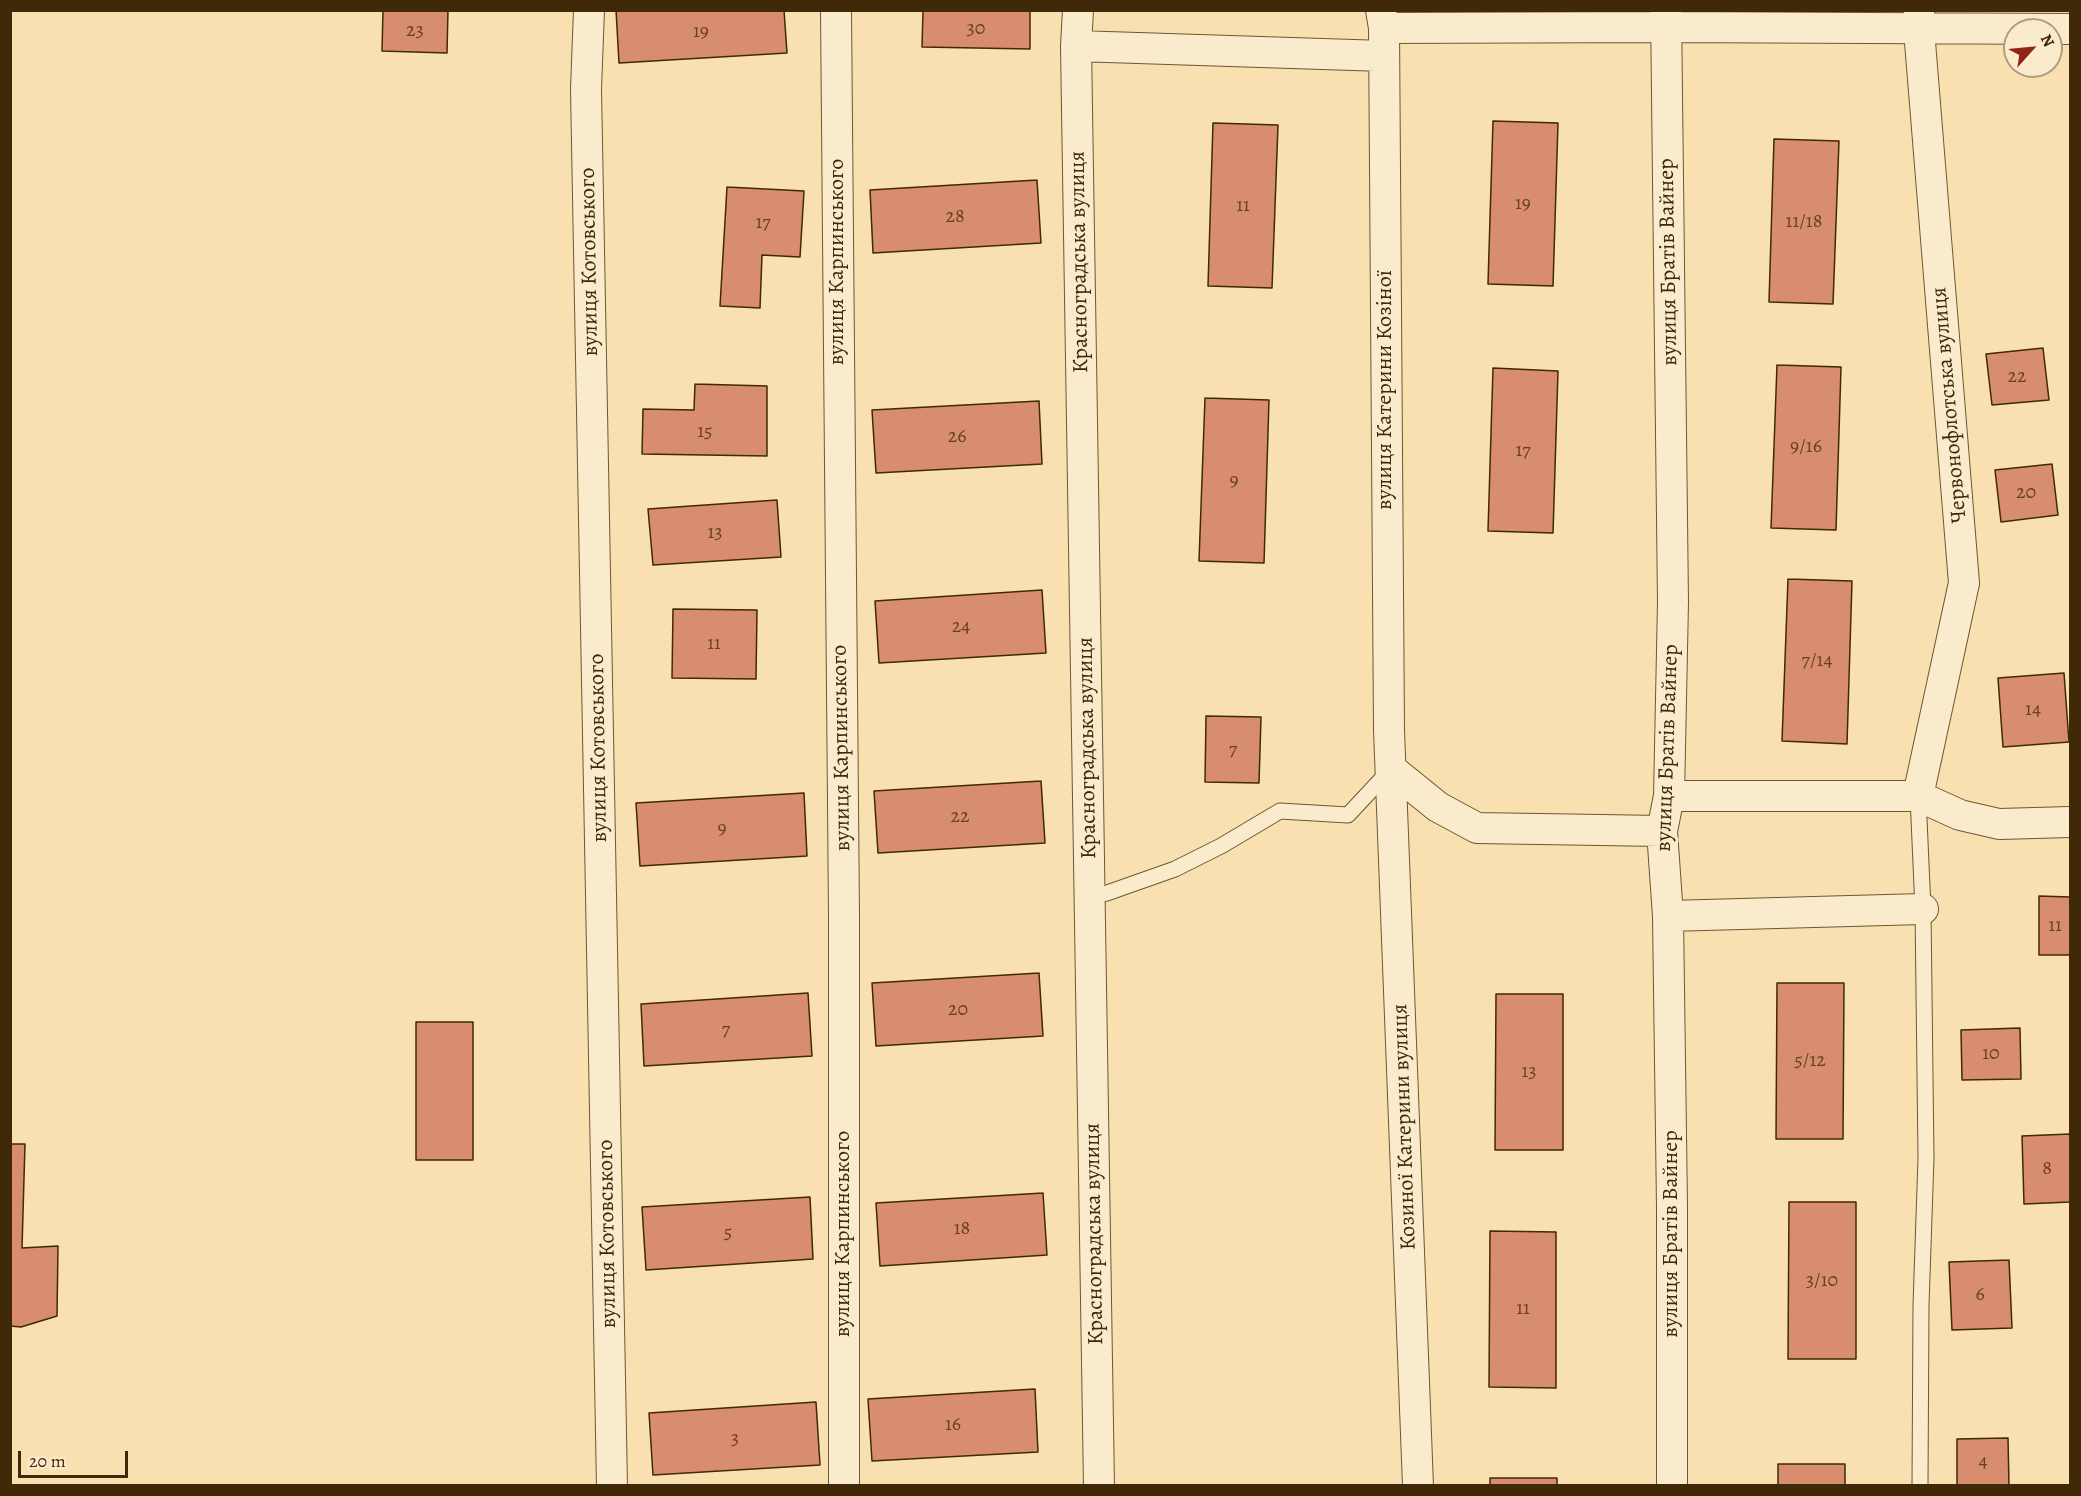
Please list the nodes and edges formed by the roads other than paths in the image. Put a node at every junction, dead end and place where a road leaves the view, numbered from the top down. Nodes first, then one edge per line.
1 (589, 10) edge
2 (837, 10) edge
3 (1078, 10) edge
4 (1666, 19) edge
5 (1918, 20) edge
6 (2070, 29) edge
7 (1383, 32) edge
8 (1076, 46) junction
9 (1391, 769) junction
10 (1669, 796) junction
11 (1918, 796) junction
12 (2070, 822) edge
13 (1662, 831) junction
14 (1090, 897) junction
15 (1923, 909) junction
16 (1668, 916) junction
17 (612, 1485) edge
18 (844, 1485) edge
19 (1100, 1485) edge
20 (1418, 1485) edge
21 (1672, 1485) edge
22 (1920, 1485) edge

1 - 17 street, вулиця Котовського
2 - 18 street, вулиця Карпинського
3 - 8 street, Красноградська вулиця
4 - 5 street
4 - 7 street
4 - 10 street, вулиця Братів Вайнер
5 - 6 street
5 - 11 street, Червонофлотська вулиця
7 - 8 street
7 - 9 street, вулиця Катерини Козіної
8 - 14 street, Красноградська вулиця
9 - 13 street
9 - 14 lane
9 - 20 street, Козиної Катерини вулиця
10 - 11 street
10 - 13 street, вулиця Братів Вайнер
11 - 12 street
11 - 15 lane
13 - 16 street, вулиця Братів Вайнер
14 - 19 street, Красноградська вулиця
15 - 16 street
15 - 22 lane
16 - 21 street, вулиця Братів Вайнер

